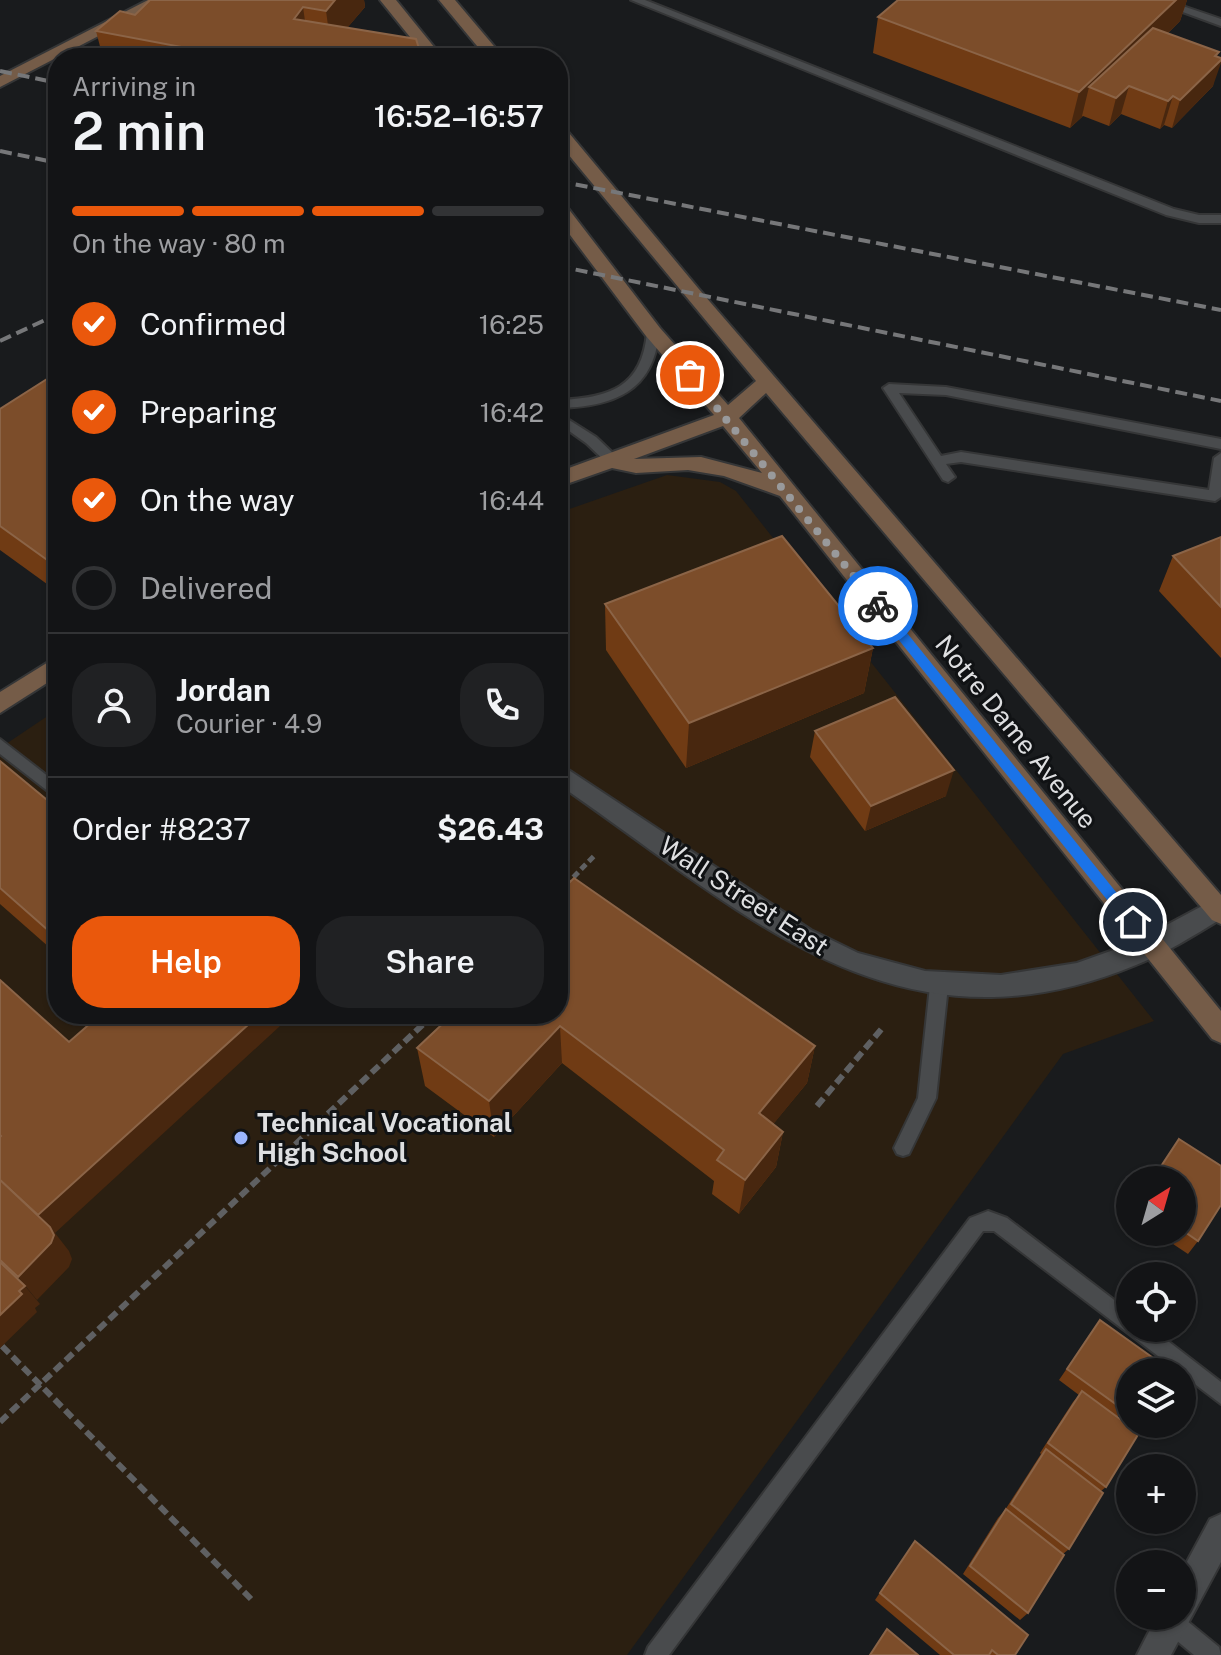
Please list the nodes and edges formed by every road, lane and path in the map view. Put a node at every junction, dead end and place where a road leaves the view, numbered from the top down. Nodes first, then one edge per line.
1 (160, 0) edge
2 (388, 0) edge
3 (447, 0) edge
4 (636, 0) edge
5 (1155, 0) edge
6 (1221, 23) edge
7 (66, 48) edge
8 (427, 48) edge
9 (488, 48) edge
10 (48, 57) edge
11 (0, 82) edge
12 (568, 143) edge
13 (1221, 219) edge
14 (568, 220) edge
15 (653, 332) junction
16 (768, 381) junction
17 (568, 403) edge
18 (727, 417) junction
19 (568, 424) edge
20 (1221, 444) edge
21 (1221, 458) edge
22 (613, 461) junction
23 (937, 461) junction
24 (568, 477) edge
25 (948, 477) dead end
26 (785, 490) junction
27 (48, 672) edge
28 (0, 704) edge
29 (0, 745) edge
30 (568, 779) edge
31 (48, 787) edge
32 (595, 855) dead end
33 (568, 883) edge
34 (1219, 911) edge
35 (1152, 946) junction
36 (939, 986) junction
37 (423, 1024) edge
38 (884, 1026) dead end
39 (1221, 1031) edge
40 (817, 1106) dead end
41 (903, 1148) dead end
42 (1116, 1313) edge
43 (1153, 1342) edge
44 (2, 1346) dead end
45 (39, 1383) junction
46 (1221, 1394) edge
47 (0, 1422) edge
48 (1221, 1530) edge
49 (1196, 1577) edge
50 (251, 1599) dead end
51 (1167, 1630) edge
52 (1190, 1630) edge
53 (656, 1655) edge
54 (1153, 1655) edge
55 (1211, 1655) edge

1 - 7 main road
2 - 8 main road
3 - 9 main road
4 - 13 lane
5 - 6 lane
10 - 11 main road
12 - 16 main road, Notre Dame Avenue
14 - 15 main road, Notre Dame Avenue
15 - 17 lane
15 - 18 main road, Notre Dame Avenue
16 - 18 main road
16 - 34 main road, Notre Dame Avenue
18 - 22 main road
18 - 26 main road, Notre Dame Avenue
19 - 22 lane
20 - 23 lane
21 - 23 lane
22 - 24 main road
22 - 26 main road
23 - 25 lane
26 - 35 main road, Notre Dame Avenue
27 - 28 main road
29 - 31 lane
30 - 36 street, Wall Street East
32 - 33 path
34 - 35 street, Wall Street East
35 - 36 street, Wall Street East
35 - 39 main road, Notre Dame Avenue
36 - 41 lane
37 - 45 path
38 - 40 path
42 - 53 lane
43 - 46 lane
44 - 45 path
45 - 47 path
45 - 50 path
48 - 49 street
51 - 54 street
52 - 55 lane

